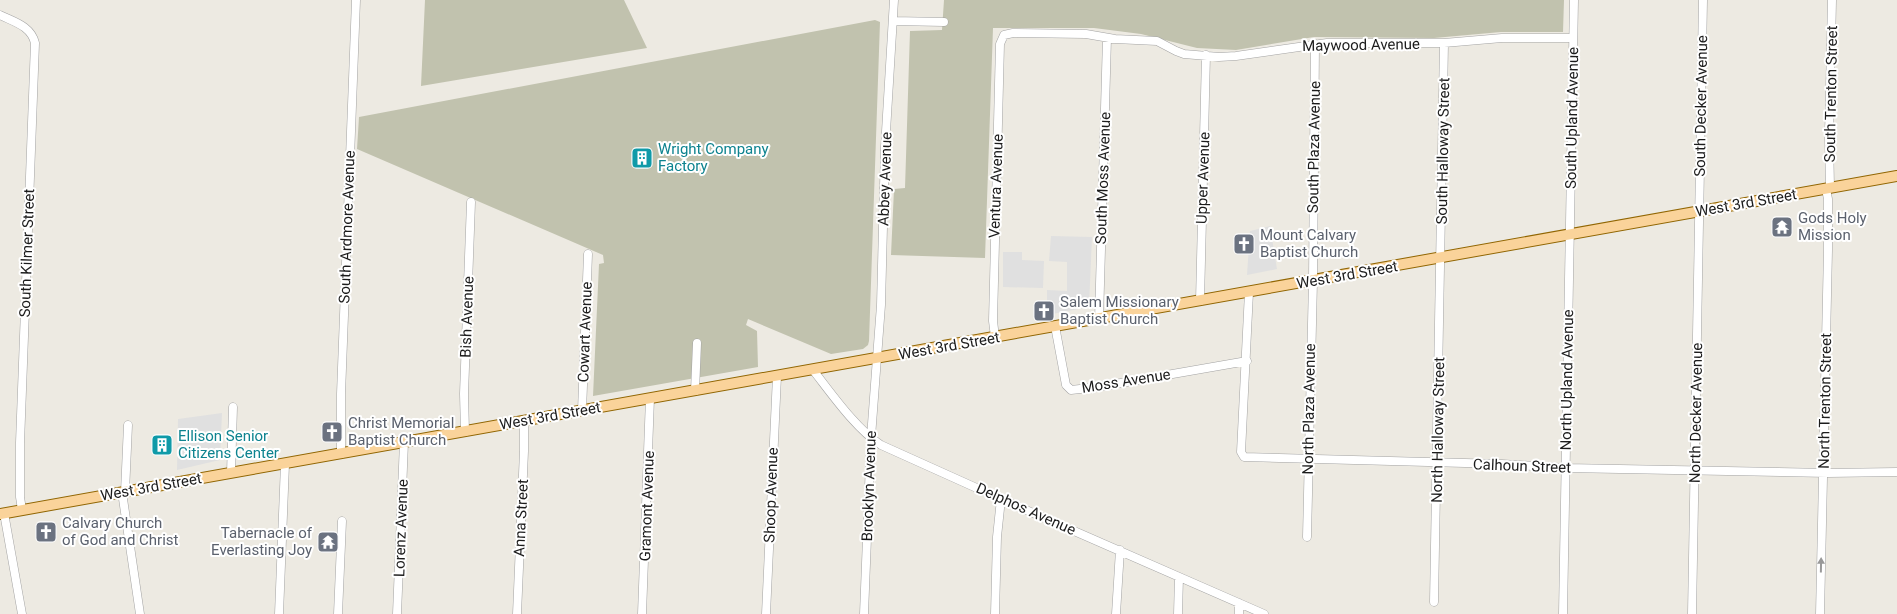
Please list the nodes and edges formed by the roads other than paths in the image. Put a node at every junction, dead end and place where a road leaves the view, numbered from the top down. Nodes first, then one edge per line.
1 (356, 0) edge
2 (894, 0) edge
3 (1574, 0) edge
4 (1703, 0) edge
5 (1832, 0) edge
6 (0, 15) edge
7 (893, 21) junction
8 (944, 22) dead end
9 (1004, 36) joint
10 (1108, 38) junction
11 (1573, 38) junction
12 (1444, 43) junction
13 (1315, 44) junction
14 (1206, 56) junction
15 (1897, 176) edge
16 (1828, 189) junction
17 (471, 202) dead end
18 (1700, 211) junction
19 (1570, 235) junction
20 (588, 254) dead end
21 (1441, 258) junction
22 (1312, 281) junction
23 (1249, 292) junction
24 (1200, 301) junction
25 (1099, 319) junction
26 (1055, 326) junction
27 (996, 337) junction
28 (697, 343) dead end
29 (877, 358) junction
30 (1247, 361) junction
31 (813, 370) junction
32 (777, 376) junction
33 (695, 390) junction
34 (650, 398) junction
35 (233, 407) dead end
36 (582, 411) junction
37 (524, 421) junction
38 (128, 425) dead end
39 (465, 432) junction
40 (871, 436) junction
41 (404, 442) junction
42 (341, 454) junction
43 (1308, 459) junction
44 (1437, 463) junction
45 (285, 464) junction
46 (1566, 468) junction
47 (1694, 470) junction
48 (1823, 472) junction
49 (1897, 472) edge
50 (231, 473) junction
51 (123, 492) junction
52 (1001, 499) junction
53 (22, 510) junction
54 (2, 514) edge
55 (342, 521) dead end
56 (1307, 537) dead end
57 (1120, 550) junction
58 (1179, 577) junction
59 (1434, 602) dead end
60 (1239, 603) junction
61 (22, 614) edge
62 (140, 614) edge
63 (279, 614) edge
64 (338, 614) edge
65 (397, 614) edge
66 (517, 614) edge
67 (642, 614) edge
68 (766, 614) edge
69 (864, 614) edge
70 (995, 614) edge
71 (1116, 614) edge
72 (1178, 614) edge
73 (1238, 614) edge
74 (1264, 614) edge
75 (1563, 614) edge
76 (1692, 614) edge
77 (1820, 614) edge

1 - 42 street, South Ardmore Avenue
2 - 7 street, Abbey Avenue
3 - 11 street, South Upland Avenue
4 - 18 street, South Decker Avenue
5 - 16 street, South Trenton Street
6 - 53 street, South Kilmer Street
7 - 8 street
7 - 29 street, Abbey Avenue
9 - 10 street, Maywood Avenue
9 - 27 street, Ventura Avenue
10 - 14 street, Maywood Avenue
10 - 25 street, South Moss Avenue
11 - 12 street, Maywood Avenue
11 - 19 street, South Upland Avenue
12 - 13 street, Maywood Avenue
12 - 21 street, South Halloway Street
13 - 14 street, Maywood Avenue
13 - 22 street, South Plaza Avenue
14 - 24 street, Upper Avenue
15 - 16 main road, West 3rd Street
16 - 18 main road, West 3rd Street
16 - 48 street, North Trenton Street
17 - 39 street, Bish Avenue
18 - 19 main road, West 3rd Street
18 - 47 street, North Decker Avenue
19 - 21 main road, West 3rd Street
19 - 46 street, North Upland Avenue
20 - 36 street, Cowart Avenue
21 - 22 main road, West 3rd Street
21 - 44 street, North Halloway Street
22 - 23 main road, West 3rd Street
22 - 43 street, North Plaza Avenue
23 - 24 main road, West 3rd Street
23 - 30 street
24 - 25 main road, West 3rd Street
25 - 26 main road, West 3rd Street
26 - 27 main road, West 3rd Street
26 - 30 street, Moss Avenue
27 - 29 main road, West 3rd Street
28 - 33 street
29 - 31 main road, West 3rd Street
29 - 40 street, Brooklyn Avenue
30 - 43 street, Calhoun Street
31 - 32 main road, West 3rd Street
31 - 40 street, Delphos Avenue
32 - 33 main road, West 3rd Street
32 - 68 street, Shoop Avenue
33 - 34 main road, West 3rd Street
34 - 36 main road, West 3rd Street
34 - 67 street, Gramont Avenue
35 - 50 street
36 - 37 main road, West 3rd Street
37 - 39 main road, West 3rd Street
37 - 66 street, Anna Street
38 - 51 street
39 - 41 main road, West 3rd Street
40 - 52 street, Delphos Avenue
40 - 69 street, Brooklyn Avenue
41 - 42 main road, West 3rd Street
41 - 65 street, Lorenz Avenue
42 - 45 main road, West 3rd Street
43 - 44 street, Calhoun Street
43 - 56 street, North Plaza Avenue
44 - 46 street, Calhoun Street
44 - 59 street, North Halloway Street
45 - 50 main road, West 3rd Street
45 - 63 street
46 - 47 street, Calhoun Street
46 - 75 street, North Upland Avenue
47 - 48 street, Calhoun Street
47 - 76 street, North Decker Avenue
48 - 49 street, Calhoun Street
77 -> 48 street, North Trenton Street
50 - 51 main road, West 3rd Street
51 - 53 main road, West 3rd Street
51 - 62 street
52 - 57 street, Delphos Avenue
52 - 70 street
53 - 54 main road, West 3rd Street
54 - 61 street
55 - 64 street
57 - 58 street, Delphos Avenue
57 - 71 street
58 - 60 street, Delphos Avenue
58 - 72 street
60 - 73 street
60 - 74 street, Delphos Avenue

